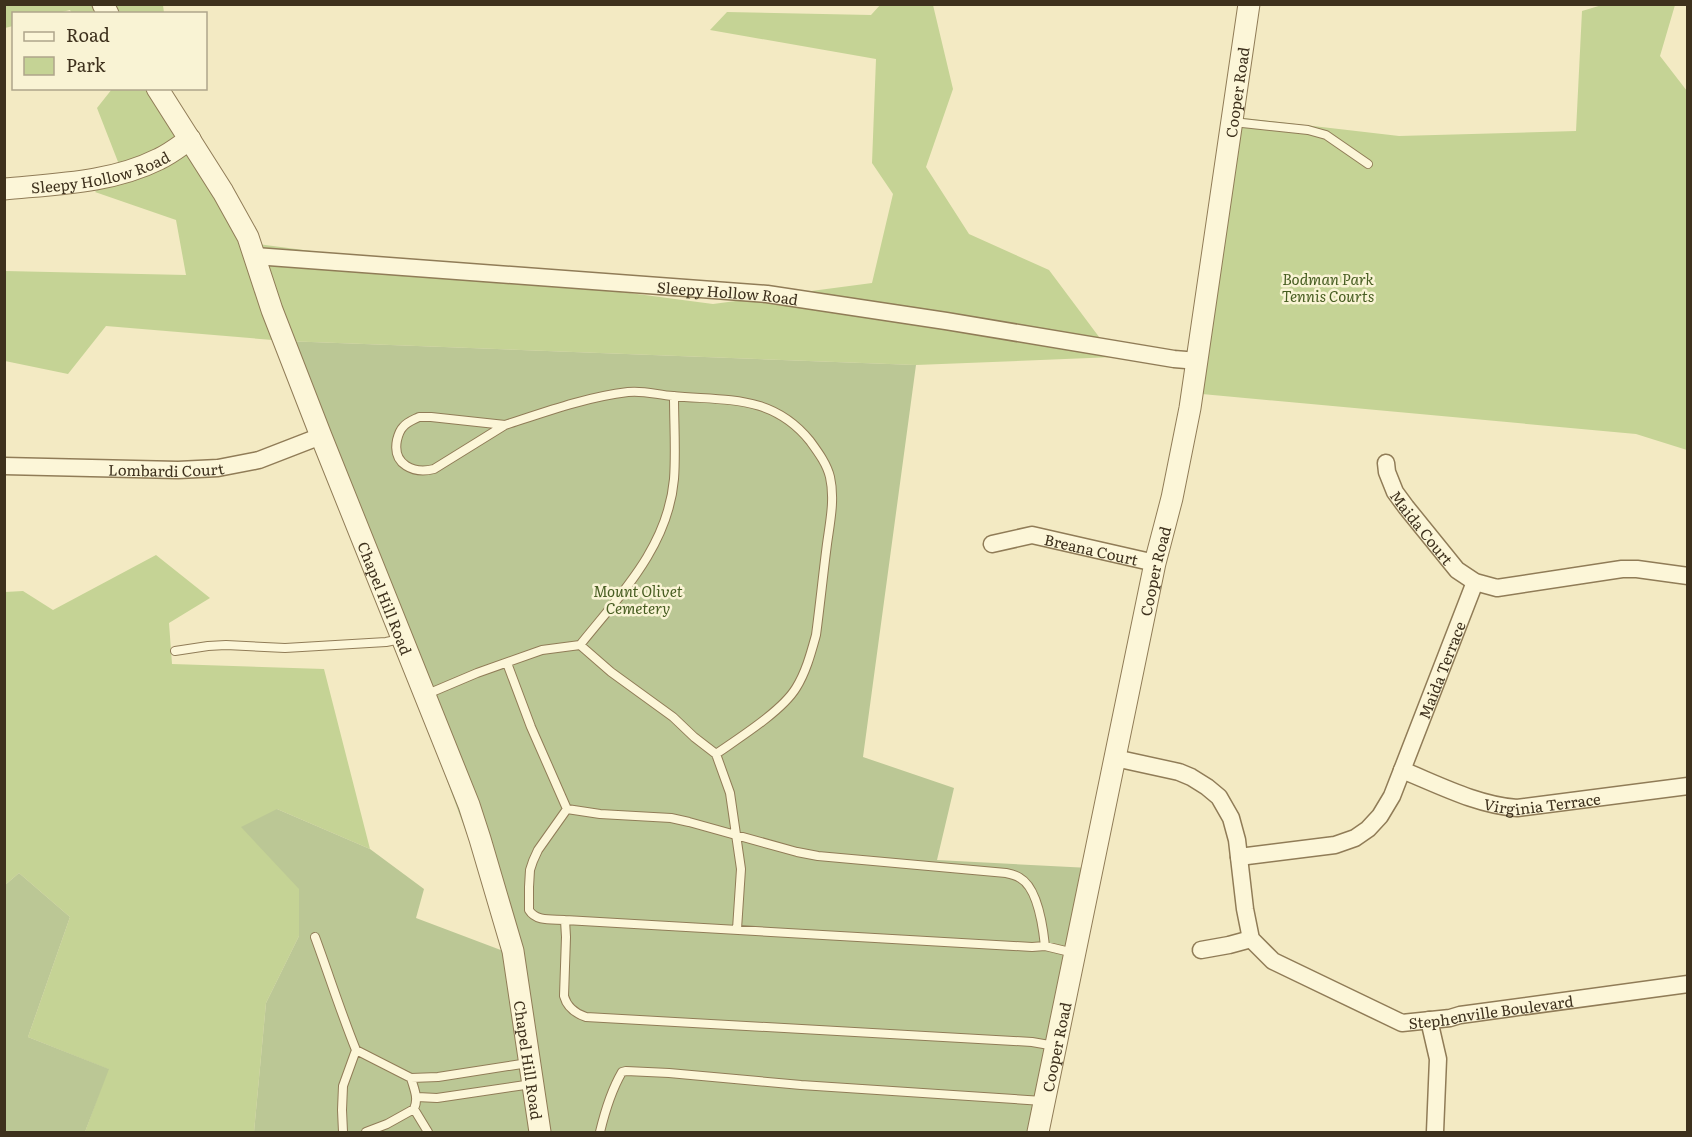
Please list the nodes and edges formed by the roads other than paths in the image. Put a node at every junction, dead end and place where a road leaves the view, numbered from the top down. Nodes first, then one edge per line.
1 (1249, 4) edge
2 (158, 90) edge
3 (1232, 122) junction
4 (190, 139) junction
5 (1368, 164) dead end
6 (4, 189) edge
7 (255, 256) junction
8 (1198, 361) junction
9 (674, 396) junction
10 (505, 425) junction
11 (321, 436) junction
12 (1386, 463) dead end
13 (4, 466) edge
14 (992, 544) dead end
15 (1155, 563) junction
16 (1688, 576) edge
17 (1475, 582) junction
18 (403, 638) junction
19 (580, 645) junction
20 (175, 651) dead end
21 (507, 663) junction
22 (425, 695) junction
23 (716, 754) junction
24 (1115, 758) junction
25 (1402, 770) junction
26 (1688, 786) edge
27 (567, 809) junction
28 (736, 835) junction
29 (1239, 857) junction
30 (565, 920) junction
31 (737, 929) junction
32 (315, 937) dead end
33 (1251, 939) junction
34 (1045, 946) junction
35 (1201, 950) dead end
36 (1074, 953) junction
37 (1688, 984) edge
38 (1429, 1020) junction
39 (1055, 1046) junction
40 (356, 1050) junction
41 (529, 1063) junction
42 (411, 1078) junction
43 (532, 1084) junction
44 (417, 1097) junction
45 (1044, 1101) junction
46 (414, 1109) junction
47 (343, 1132) edge
48 (366, 1132) edge
49 (428, 1132) edge
50 (540, 1132) edge
51 (600, 1132) edge
52 (1038, 1132) edge
53 (1435, 1132) edge

1 - 3 street, Cooper Road
2 - 4 street, Chapel Hill Road
3 - 5 lane
3 - 8 street, Cooper Road
4 - 6 street, Sleepy Hollow Road
4 - 7 street, Chapel Hill Road
7 - 8 street, Sleepy Hollow Road
7 - 11 street, Chapel Hill Road
8 - 15 street, Cooper Road
9 - 10 lane
9 - 19 lane
9 - 23 lane
10 - 10 lane
11 - 13 street, Lombardi Court
11 - 18 street, Chapel Hill Road
12 - 17 street, Maida Court
14 - 15 street, Breana Court
15 - 24 street, Cooper Road
16 - 17 street
17 - 25 street, Maida Terrace
18 - 20 lane
18 - 22 street, Chapel Hill Road
19 - 21 lane
19 - 23 lane
21 - 22 lane
21 - 27 lane
22 - 41 street, Chapel Hill Road
23 - 28 lane
24 - 29 street
24 - 36 street, Cooper Road
25 - 26 street, Virginia Terrace
25 - 29 street, Maida Terrace
27 - 28 lane
27 - 30 lane
28 - 31 lane
28 - 34 lane
29 - 33 street
30 - 31 lane
30 - 39 lane
31 - 34 lane
32 - 40 lane
33 - 35 street
33 - 38 street, Stephenville Boulevard
34 - 36 lane
36 - 39 street, Cooper Road
37 - 38 street, Stephenville Boulevard
38 - 53 street
39 - 45 street, Cooper Road
40 - 42 lane
40 - 47 lane
41 - 42 lane
41 - 43 street, Chapel Hill Road
42 - 44 lane
43 - 44 lane
43 - 50 street, Chapel Hill Road
44 - 46 lane
45 - 51 lane
45 - 52 street, Cooper Road
46 - 48 lane
46 - 49 lane

